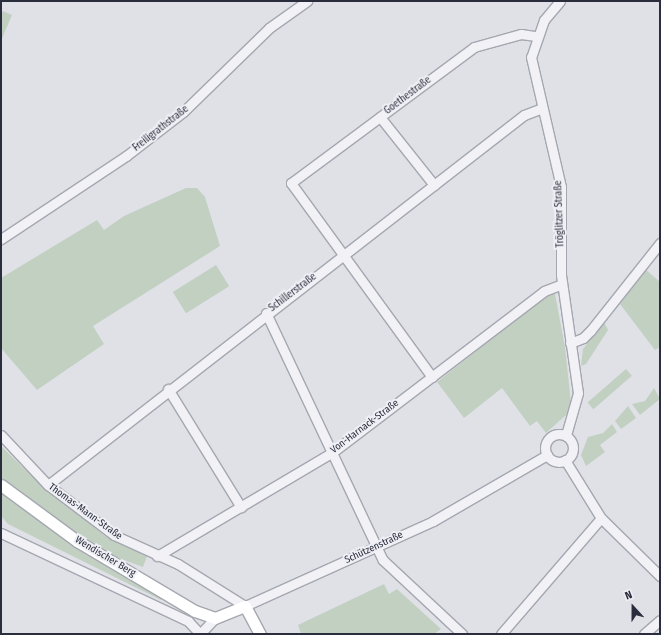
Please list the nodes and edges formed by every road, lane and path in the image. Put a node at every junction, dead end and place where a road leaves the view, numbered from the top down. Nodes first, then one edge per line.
1 (307, 1) edge
2 (560, 1) edge
3 (536, 36) junction
4 (542, 108) junction
5 (380, 117) junction
6 (434, 185) junction
7 (1, 239) edge
8 (660, 243) edge
9 (341, 256) junction
10 (562, 284) junction
11 (266, 313) junction
12 (570, 343) junction
13 (432, 377) junction
14 (168, 389) junction
15 (1, 435) edge
16 (566, 435) junction
17 (333, 452) junction
18 (546, 455) junction
19 (565, 460) junction
20 (1, 485) edge
21 (48, 485) junction
22 (241, 507) junction
23 (601, 518) junction
24 (1, 531) edge
25 (377, 548) junction
26 (157, 556) junction
27 (660, 576) edge
28 (245, 606) junction
29 (215, 618) junction
30 (660, 620) edge
31 (200, 634) edge
32 (260, 634) edge
33 (462, 634) edge
34 (501, 634) edge
35 (644, 634) edge

1 - 7 street, Freiligrathstraße
2 - 3 street, Tröglitzer Straße
3 - 4 street, Tröglitzer Straße
3 - 5 street, Goethestraße
4 - 6 street, Schillerstraße
4 - 10 street, Tröglitzer Straße
5 - 6 street
5 - 9 street, Goethestraße
6 - 9 street, Schillerstraße
8 - 12 street
9 - 11 street, Schillerstraße
9 - 13 street
10 - 12 street, Tröglitzer Straße
10 - 13 street, Von-Harnack-Straße
11 - 14 street, Schillerstraße
11 - 17 street
12 - 16 street, Tröglitzer Straße
13 - 17 street, Von-Harnack-Straße
14 - 21 street, Schillerstraße
14 - 22 street
15 - 21 street, Thomas-Mann-Straße
16 - 18 street
16 - 19 street
17 - 22 street, Von-Harnack-Straße
17 - 25 street
18 - 19 street
18 - 25 street, Schützenstraße
19 - 23 street
20 - 29 main road, Wendischer Berg
21 - 26 street, Thomas-Mann-Straße
22 - 26 street, Von-Harnack-Straße
23 - 27 street
23 - 34 street
24 - 31 street
25 - 28 street, Schützenstraße
25 - 33 street
26 - 28 street, Thomas-Mann-Straße
28 - 29 main road, Schützenstraße
28 - 32 main road
29 - 31 street, Schützenstraße
30 - 35 street

